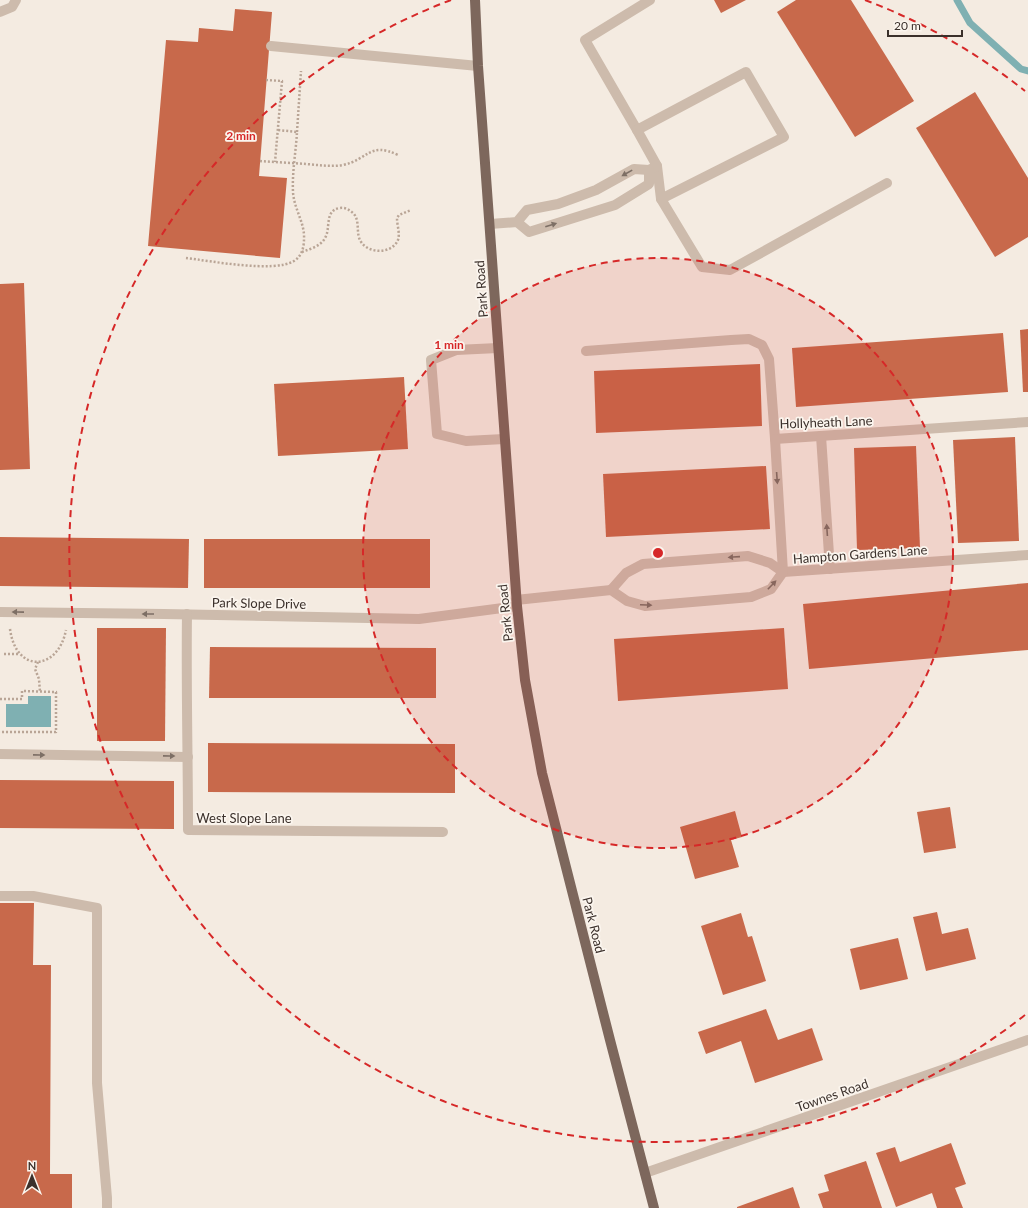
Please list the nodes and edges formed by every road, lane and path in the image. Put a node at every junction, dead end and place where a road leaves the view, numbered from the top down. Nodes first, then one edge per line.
1 (16, 0) edge
2 (475, 0) edge
3 (650, 0) edge
4 (0, 12) edge
5 (271, 46) dead end
6 (478, 66) junction
7 (301, 71) dead end
8 (266, 80) dead end
9 (278, 130) junction
10 (637, 130) junction
11 (297, 132) junction
12 (398, 155) dead end
13 (260, 161) dead end
14 (275, 162) junction
15 (295, 164) junction
16 (653, 168) junction
17 (887, 184) dead end
18 (661, 199) junction
19 (411, 210) dead end
20 (517, 222) junction
21 (490, 224) junction
22 (301, 253) junction
23 (186, 258) dead end
24 (498, 348) junction
25 (586, 351) dead end
26 (1028, 422) edge
27 (821, 436) junction
28 (504, 439) junction
29 (774, 439) junction
30 (1028, 554) edge
31 (830, 569) junction
32 (783, 572) junction
33 (611, 590) junction
34 (516, 603) junction
35 (0, 612) edge
36 (187, 614) junction
37 (10, 623) dead end
38 (66, 629) dead end
39 (4, 654) dead end
40 (20, 654) junction
41 (38, 662) junction
42 (40, 692) junction
43 (0, 699) edge
44 (0, 732) edge
45 (0, 754) edge
46 (188, 757) junction
47 (443, 832) dead end
48 (0, 896) edge
49 (1028, 1040) edge
50 (645, 1173) junction
51 (106, 1208) edge
52 (654, 1208) edge

1 - 4 street
2 - 6 main road, Park Road
3 - 10 street
5 - 6 street
6 - 21 main road, Park Road
7 - 11 path
8 - 9 path
9 - 11 path
9 - 14 path
10 - 16 street
10 - 18 street
11 - 15 path
12 - 15 path
13 - 14 path
14 - 15 path
15 - 22 path
16 - 18 street
16 -> 20 street
20 -> 16 street
17 - 18 street
19 - 22 path
20 - 21 street
21 - 24 main road, Park Road
22 - 23 path
24 - 28 main road, Park Road
24 - 28 street
25 - 29 street, Hollyheath Lane
26 - 27 street, Hollyheath Lane
27 - 29 street, Hollyheath Lane
31 -> 27 street
28 - 34 main road, Park Road
29 -> 32 street
30 - 31 street, Hampton Gardens Lane
31 - 32 street, Hampton Gardens Lane
32 -> 33 street
33 -> 32 street, Hampton Gardens Lane
33 - 34 street
34 - 36 street, Park Slope Drive
34 - 50 main road, Park Road
36 -> 35 street, Park Slope Drive
36 - 46 street, West Slope Lane
37 - 40 path
38 - 41 path
39 - 40 path
40 - 41 path
41 - 42 path
42 - 43 path
42 - 44 path
45 -> 46 street
46 - 47 street, West Slope Lane
48 - 51 street
49 - 50 street, Townes Road
50 - 52 main road, Park Road

